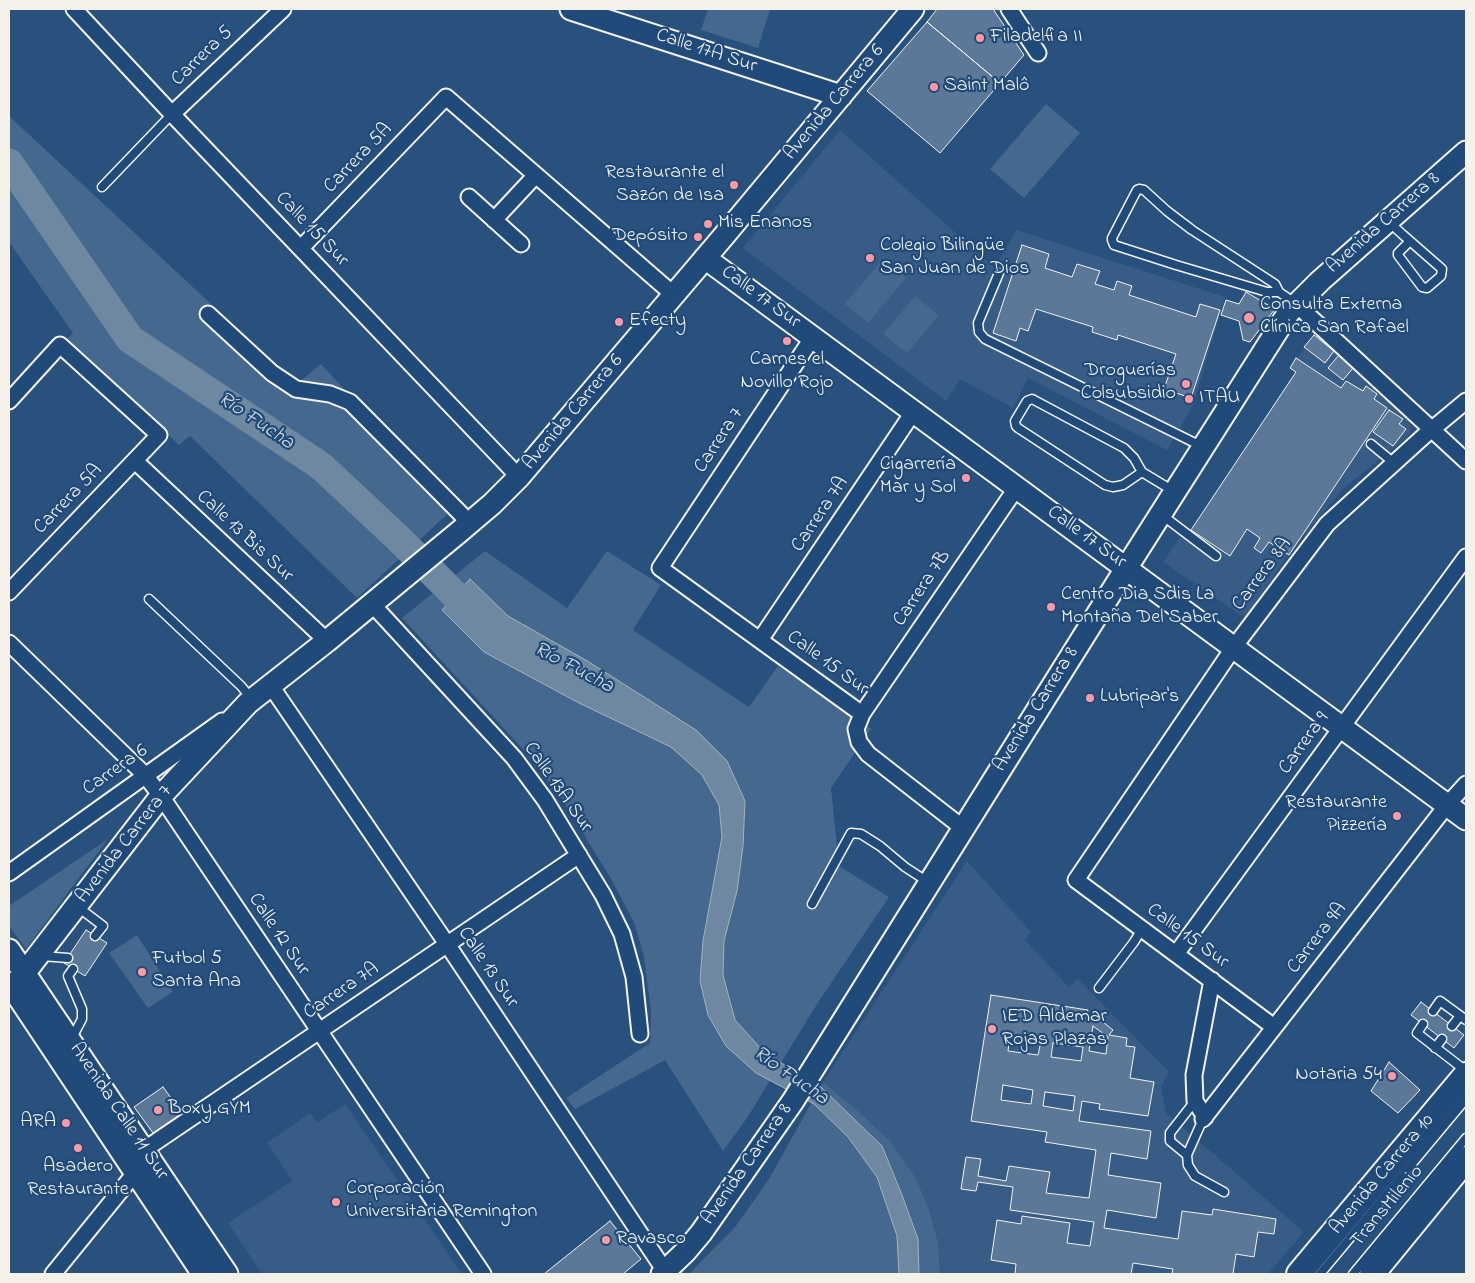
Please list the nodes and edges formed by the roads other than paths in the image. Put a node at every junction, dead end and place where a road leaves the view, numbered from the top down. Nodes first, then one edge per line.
1 (74, 9) edge
2 (283, 9) edge
3 (571, 9) edge
4 (913, 9) edge
5 (1014, 11) edge
6 (1038, 53) dead end
7 (841, 96) junction
8 (172, 114) junction
9 (1466, 152) edge
10 (536, 175) junction
11 (102, 187) dead end
12 (469, 197) dead end
13 (494, 220) junction
14 (1387, 221) junction
15 (1410, 241) junction
16 (521, 244) dead end
17 (301, 248) junction
18 (705, 258) junction
19 (999, 273) dead end
20 (674, 295) junction
21 (1288, 298) junction
22 (208, 314) dead end
23 (813, 337) junction
24 (9, 401) edge
25 (1466, 401) edge
26 (914, 411) junction
27 (1432, 429) junction
28 (1371, 444) dead end
29 (1203, 447) junction
30 (134, 461) junction
31 (1466, 461) edge
32 (1394, 463) junction
33 (1142, 472) junction
34 (519, 477) junction
35 (1017, 487) junction
36 (1174, 492) junction
37 (1161, 514) junction
38 (468, 524) junction
39 (1216, 556) dead end
40 (1466, 557) edge
41 (660, 568) joint
42 (1126, 568) junction
43 (9, 592) edge
44 (149, 598) dead end
45 (372, 604) junction
46 (760, 640) junction
47 (326, 641) junction
48 (9, 643) edge
49 (1234, 647) junction
50 (271, 686) junction
51 (250, 701) junction
52 (862, 714) junction
53 (1342, 727) junction
54 (145, 775) junction
55 (1466, 784) edge
56 (161, 796) junction
57 (1447, 805) junction
58 (1466, 819) edge
59 (963, 828) junction
60 (580, 856) junction
61 (9, 873) edge
62 (1076, 880) joint
63 (929, 882) junction
64 (812, 904) dead end
65 (76, 906) junction
66 (1142, 929) junction
67 (95, 936) dead end
68 (447, 944) junction
69 (9, 950) edge
70 (1176, 954) junction
71 (38, 956) junction
72 (68, 958) dead end
73 (73, 969) dead end
74 (1212, 980) junction
75 (14, 984) edge
76 (1099, 988) dead end
77 (1432, 1011) dead end
78 (1463, 1018) edge
79 (1422, 1024) dead end
80 (1452, 1026) dead end
81 (1274, 1027) junction
82 (318, 1032) junction
83 (640, 1034) dead end
84 (1442, 1039) dead end
85 (70, 1042) junction
86 (1435, 1048) junction
87 (1466, 1071) edge
88 (1466, 1075) edge
89 (1466, 1099) edge
90 (1195, 1101) junction
91 (1204, 1118) junction
92 (1466, 1138) edge
93 (1187, 1155) junction
94 (1466, 1159) edge
95 (135, 1162) junction
96 (1224, 1192) dead end
97 (665, 1273) edge
98 (53, 1274) edge
99 (203, 1274) edge
100 (227, 1274) edge
101 (483, 1274) edge
102 (1299, 1274) edge
103 (1320, 1274) edge
104 (1353, 1274) edge
105 (1372, 1274) edge

1 - 8 street, Calle 15 Sur
2 - 8 street, Carrera 5
3 - 7 main road, Calle 17A Sur
4 - 7 main road, Avenida Carrera 6
5 - 6 street
7 - 18 main road, Avenida Carrera 6
8 - 11 lane
8 - 17 street, Calle 15 Sur
9 - 14 main road, Avenida Carrera 8
10 - 13 street
10 - 17 street, Carrera 5A
10 - 20 street
12 - 13 street
13 - 16 street
14 - 15 lane
14 - 21 main road, Avenida Carrera 8
15 - 15 lane
17 - 34 street, Calle 15 Sur
18 - 20 main road, Avenida Carrera 6
18 - 23 main road, Calle 17 Sur
19 - 29 lane
20 - 34 main road, Avenida Carrera 6
21 - 21 lane
21 - 27 street
21 - 29 main road, Avenida Carrera 8
22 - 38 street
23 - 26 main road, Calle 17 Sur
23 - 41 street, Carrera 7
24 - 30 street, Carrera 5A
25 - 27 street, Carrera 8A
26 - 35 main road, Calle 17 Sur
26 - 46 street, Carrera 7A
27 - 31 street
27 - 32 street, Carrera 8A
28 - 32 lane
29 - 36 main road, Avenida Carrera 8
30 - 43 street, Carrera 5A
30 - 47 street, Calle 13 Bis Sur
32 - 49 street, Carrera 8A
33 - 33 lane
33 - 36 lane
34 - 38 main road, Avenida Carrera 6
35 - 42 main road, Calle 17 Sur
35 - 52 street, Carrera 7B
36 - 37 main road, Avenida Carrera 8
37 - 39 lane
37 - 42 main road, Avenida Carrera 8
38 - 45 main road, Avenida Carrera 6
40 - 53 street, Carrera 9
41 - 46 street, Calle 15 Sur
42 - 49 main road, Calle 17 Sur
42 - 59 main road, Avenida Carrera 8
44 - 51 lane
45 - 47 main road, Avenida Carrera 6
45 - 60 street, Calle 13A Sur
46 - 52 street, Calle 15 Sur
47 - 50 main road, Avenida Carrera 6
48 - 54 street, Calle 12 Sur
49 - 53 main road, Calle 17 Sur
49 - 62 street, Carrera 8A
50 - 51 main road, Avenida Carrera 6
50 - 68 street, Calle 13 Sur
51 - 54 street, Carrera 6
51 - 56 main road, Avenida Carrera 7
52 - 59 street, Calle 15 Sur
53 - 57 main road, Calle 17 Sur
53 - 70 street, Carrera 9
54 - 56 street, Calle 12 Sur
54 - 61 street, Carrera 6
55 - 57 street, Carrera 9A
56 - 65 main road, Avenida Carrera 7
56 - 82 street, Calle 12 Sur
57 - 58 main road, Calle 17 Sur
57 - 81 street, Carrera 9A
59 - 63 main road, Avenida Carrera 8
60 - 68 street, Carrera 7A
60 - 83 street, Calle 13A Sur
62 - 66 street, Calle 15 Sur
63 - 64 lane
63 - 97 main road, Avenida Carrera 8
65 - 67 lane
65 - 71 main road, Avenida Carrera 7
66 - 70 street, Calle 15 Sur
66 - 76 lane
68 - 82 street, Carrera 7A
68 - 97 street, Calle 13 Sur
69 - 75 main road, Avenida Calle 11 Sur
70 - 74 street, Calle 15 Sur
71 - 72 lane
71 - 75 main road, Avenida Carrera 7
73 - 85 lane
74 - 81 street, Calle 15 Sur
74 - 90 street
75 - 85 main road, Avenida Calle 11 Sur
75 - 95 main road, Avenida Calle 11 Sur
77 - 78 lane
78 - 80 lane
79 - 86 lane
81 - 91 street, Carrera 9A
82 - 95 street, Carrera 7A
82 - 101 street, Calle 12 Sur
84 - 86 lane
85 - 95 main road, Avenida Calle 11 Sur
86 - 87 lane
88 - 102 main road, Avenida Carrera 10
89 - 103 lane, TransMilenio
90 - 91 street
90 - 93 lane
91 - 93 lane
92 - 104 lane, TransMilenio
93 - 96 lane
94 - 105 main road
95 - 98 street, Carrera 7A
95 - 99 main road, Avenida Calle 11 Sur
95 - 100 main road, Avenida Calle 11 Sur

